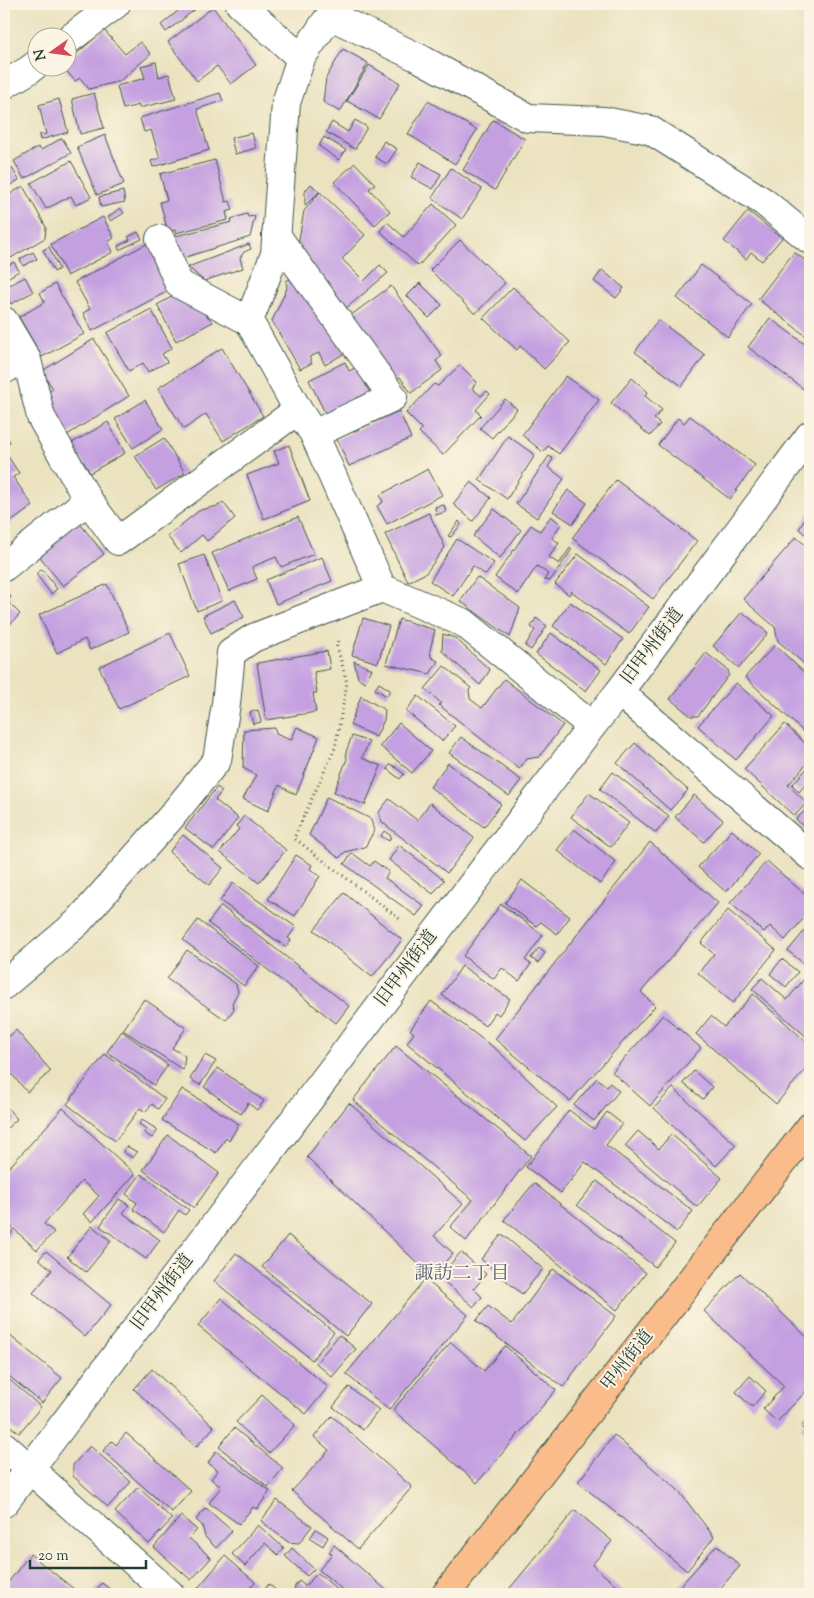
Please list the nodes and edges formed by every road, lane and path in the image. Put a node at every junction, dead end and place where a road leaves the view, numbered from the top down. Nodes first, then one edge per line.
1 (116, 4) edge
2 (240, 4) edge
3 (334, 10) edge
4 (78, 32) edge
5 (301, 58) junction
6 (28, 71) edge
7 (4, 84) edge
8 (276, 235) junction
9 (160, 239) dead end
10 (810, 240) edge
11 (4, 321) edge
12 (249, 321) junction
13 (14, 363) edge
14 (298, 410) junction
15 (314, 434) junction
16 (810, 435) edge
17 (88, 500) junction
18 (4, 567) edge
19 (382, 588) junction
20 (350, 600) junction
21 (619, 692) junction
22 (592, 726) junction
23 (810, 856) edge
24 (428, 941) junction
25 (4, 985) edge
26 (810, 1127) edge
27 (4, 1446) edge
28 (30, 1470) junction
29 (4, 1503) edge
30 (170, 1594) edge
31 (446, 1594) edge

1 - 4 street
2 - 5 street
3 - 5 street
3 - 10 street
5 - 8 street
6 - 7 street
8 - 12 street
8 - 15 street
9 - 12 street
11 - 13 street
12 - 14 street
13 - 17 street
14 - 15 street
14 - 17 street
15 - 19 street
16 - 21 street, 旧甲州街道
17 - 18 street
19 - 20 street
19 - 22 street
20 - 24 path
20 - 25 street
21 - 22 street, 旧甲州街道
21 - 23 street
22 - 24 street, 旧甲州街道
24 - 28 street, 旧甲州街道
26 - 31 highway, 甲州街道
27 - 28 street
28 - 29 street, 旧甲州街道
28 - 30 street

